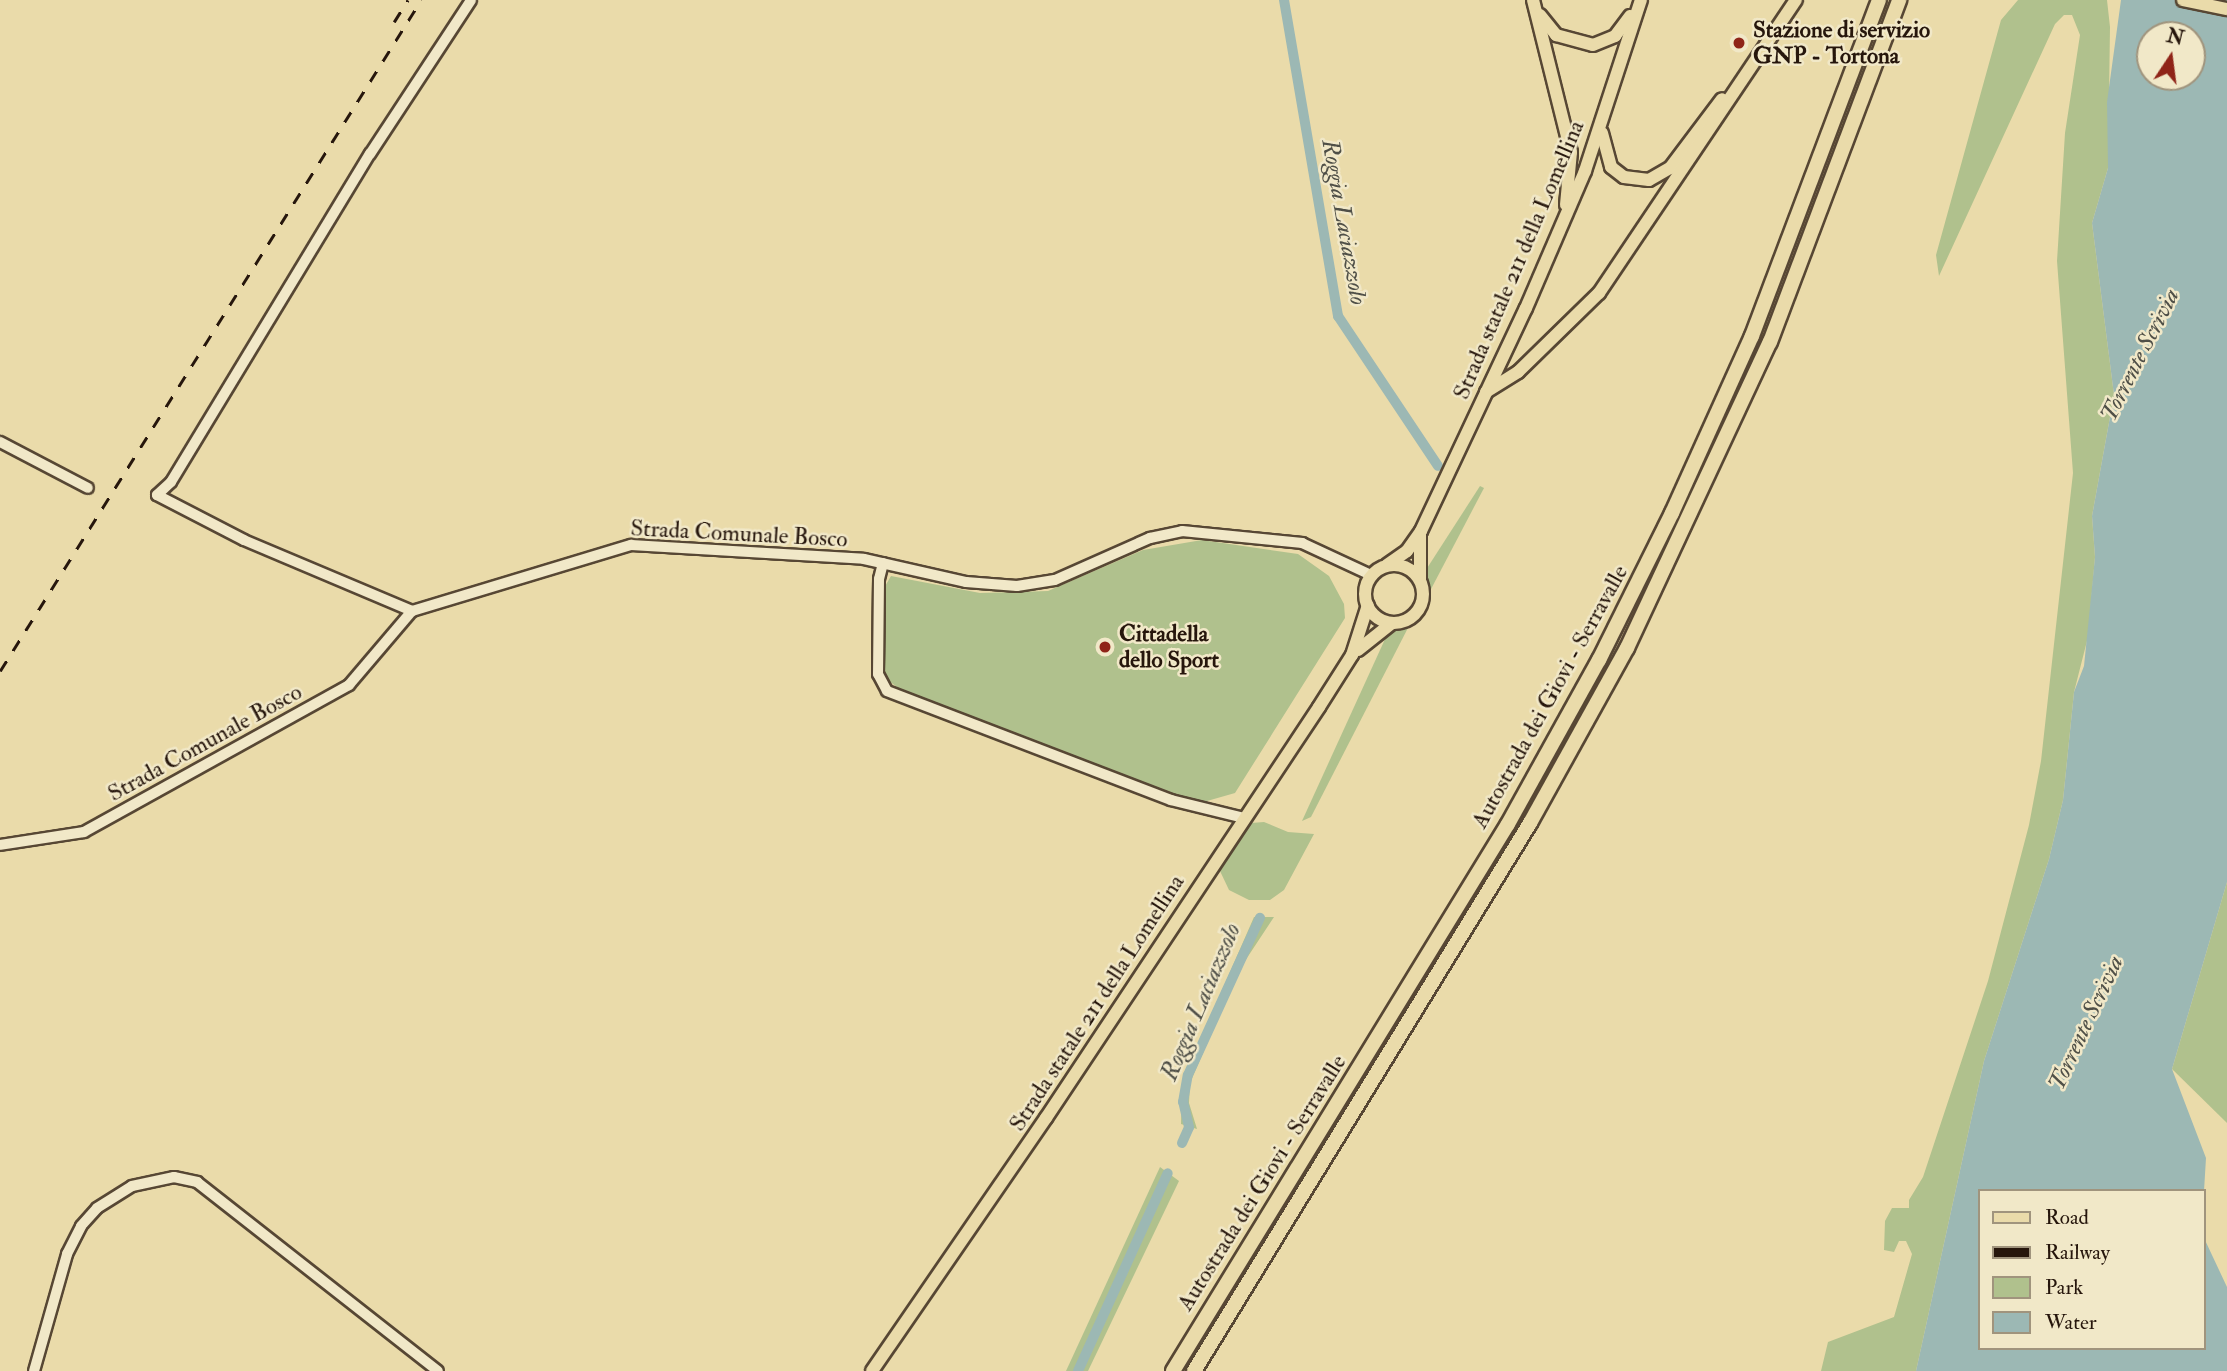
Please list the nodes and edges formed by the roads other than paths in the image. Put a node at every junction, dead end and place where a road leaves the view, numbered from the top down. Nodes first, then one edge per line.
1 (471, 0) edge
2 (1639, 0) edge
3 (1796, 0) edge
4 (1879, 0) edge
5 (1899, 0) edge
6 (2183, 0) edge
7 (1534, 3) edge
8 (2227, 9) edge
9 (1737, 84) junction
10 (1603, 121) junction
11 (1558, 236) junction
12 (1486, 392) junction
13 (0, 442) edge
14 (88, 488) dead end
15 (1421, 531) junction
16 (883, 563) junction
17 (1387, 565) junction
18 (1371, 575) junction
19 (1420, 580) junction
20 (1368, 605) junction
21 (412, 611) junction
22 (1392, 623) junction
23 (1352, 655) junction
24 (1244, 818) junction
25 (0, 845) edge
26 (34, 1371) edge
27 (438, 1371) edge
28 (872, 1371) edge
29 (1173, 1371) edge
30 (1194, 1371) edge

1 - 21 street
2 - 7 main road
2 - 10 main road, Strada statale 211 della Lomellina
3 - 9 main road
4 - 29 highway, Autostrada dei Giovi - Serravalle
5 - 30 highway, Autostrada dei Giovi - Serravalle
6 - 8 main road
7 - 11 main road
9 - 10 main road
9 - 12 main road
10 - 11 main road, Strada statale 211 della Lomellina
11 - 12 main road, Strada statale 211 della Lomellina
12 - 15 main road, Strada statale 211 della Lomellina
13 - 14 street
15 - 17 main road, Strada statale 211 della Lomellina
15 - 19 main road, Strada statale 211 della Lomellina
16 - 18 street, Strada Comunale Bosco
16 - 21 street, Strada Comunale Bosco
16 - 24 street
17 - 18 main road, Strada statale 211 della Lomellina
17 - 19 main road
18 - 20 main road, Strada statale 211 della Lomellina
19 - 22 main road, Strada statale 211 della Lomellina
20 - 22 main road
20 - 23 main road, Strada statale 211 della Lomellina
21 - 25 street, Strada Comunale Bosco
22 - 23 main road, Strada statale 211 della Lomellina
23 - 24 main road, Strada statale 211 della Lomellina
24 - 28 main road, Strada statale 211 della Lomellina
26 - 27 street

